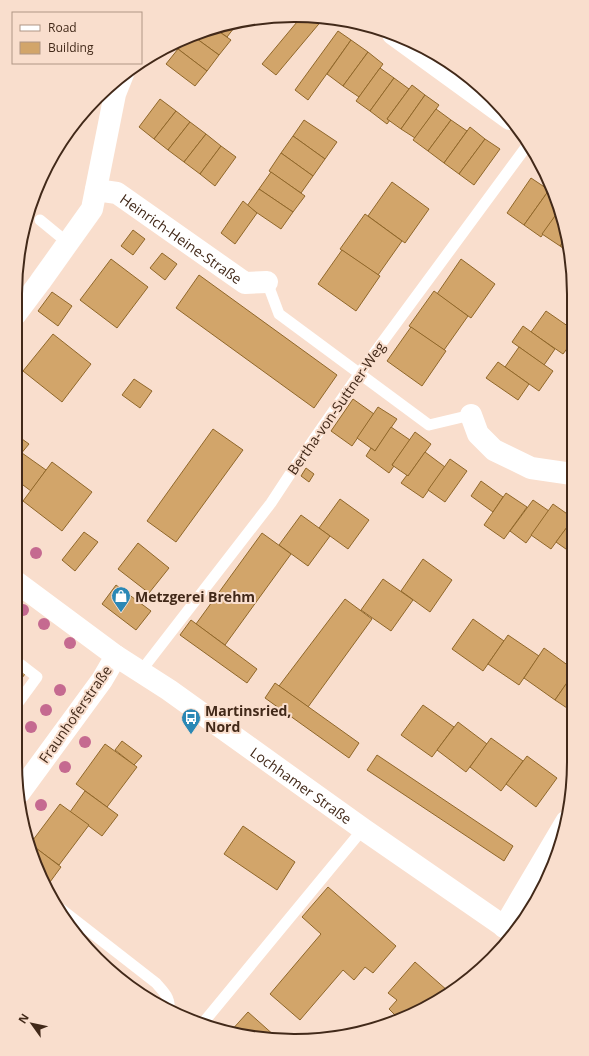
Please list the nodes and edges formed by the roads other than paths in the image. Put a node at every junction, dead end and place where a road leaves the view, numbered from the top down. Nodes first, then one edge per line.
1 (415, 50) edge
2 (117, 88) edge
3 (488, 103) edge
4 (525, 149) edge
5 (96, 190) junction
6 (40, 220) dead end
7 (68, 243) junction
8 (267, 282) joint
9 (22, 306) edge
10 (360, 374) junction
11 (471, 415) joint
12 (567, 473) edge
13 (22, 586) edge
14 (116, 656) junction
15 (22, 665) edge
16 (141, 671) junction
17 (22, 698) edge
18 (23, 787) edge
19 (362, 829) junction
20 (555, 842) edge
21 (70, 916) edge
22 (508, 929) edge
23 (169, 1003) edge
24 (206, 1020) edge

1 - 3 street
2 - 5 street
4 - 10 lane, Bertha-von-Suttner-Weg
5 - 7 street
5 - 8 street, Heinrich-Heine-Straße
6 - 7 lane
7 - 9 street
8 - 10 lane
10 - 11 lane
10 - 16 lane, Bertha-von-Suttner-Weg
11 - 12 street
13 - 14 street, Lochhamer Straße
14 - 16 street, Lochhamer Straße
14 - 18 street, Fraunhoferstraße
15 - 17 lane
16 - 19 street, Lochhamer Straße
19 - 22 street, Lochhamer Straße
19 - 24 lane
20 - 22 street
21 - 23 lane

